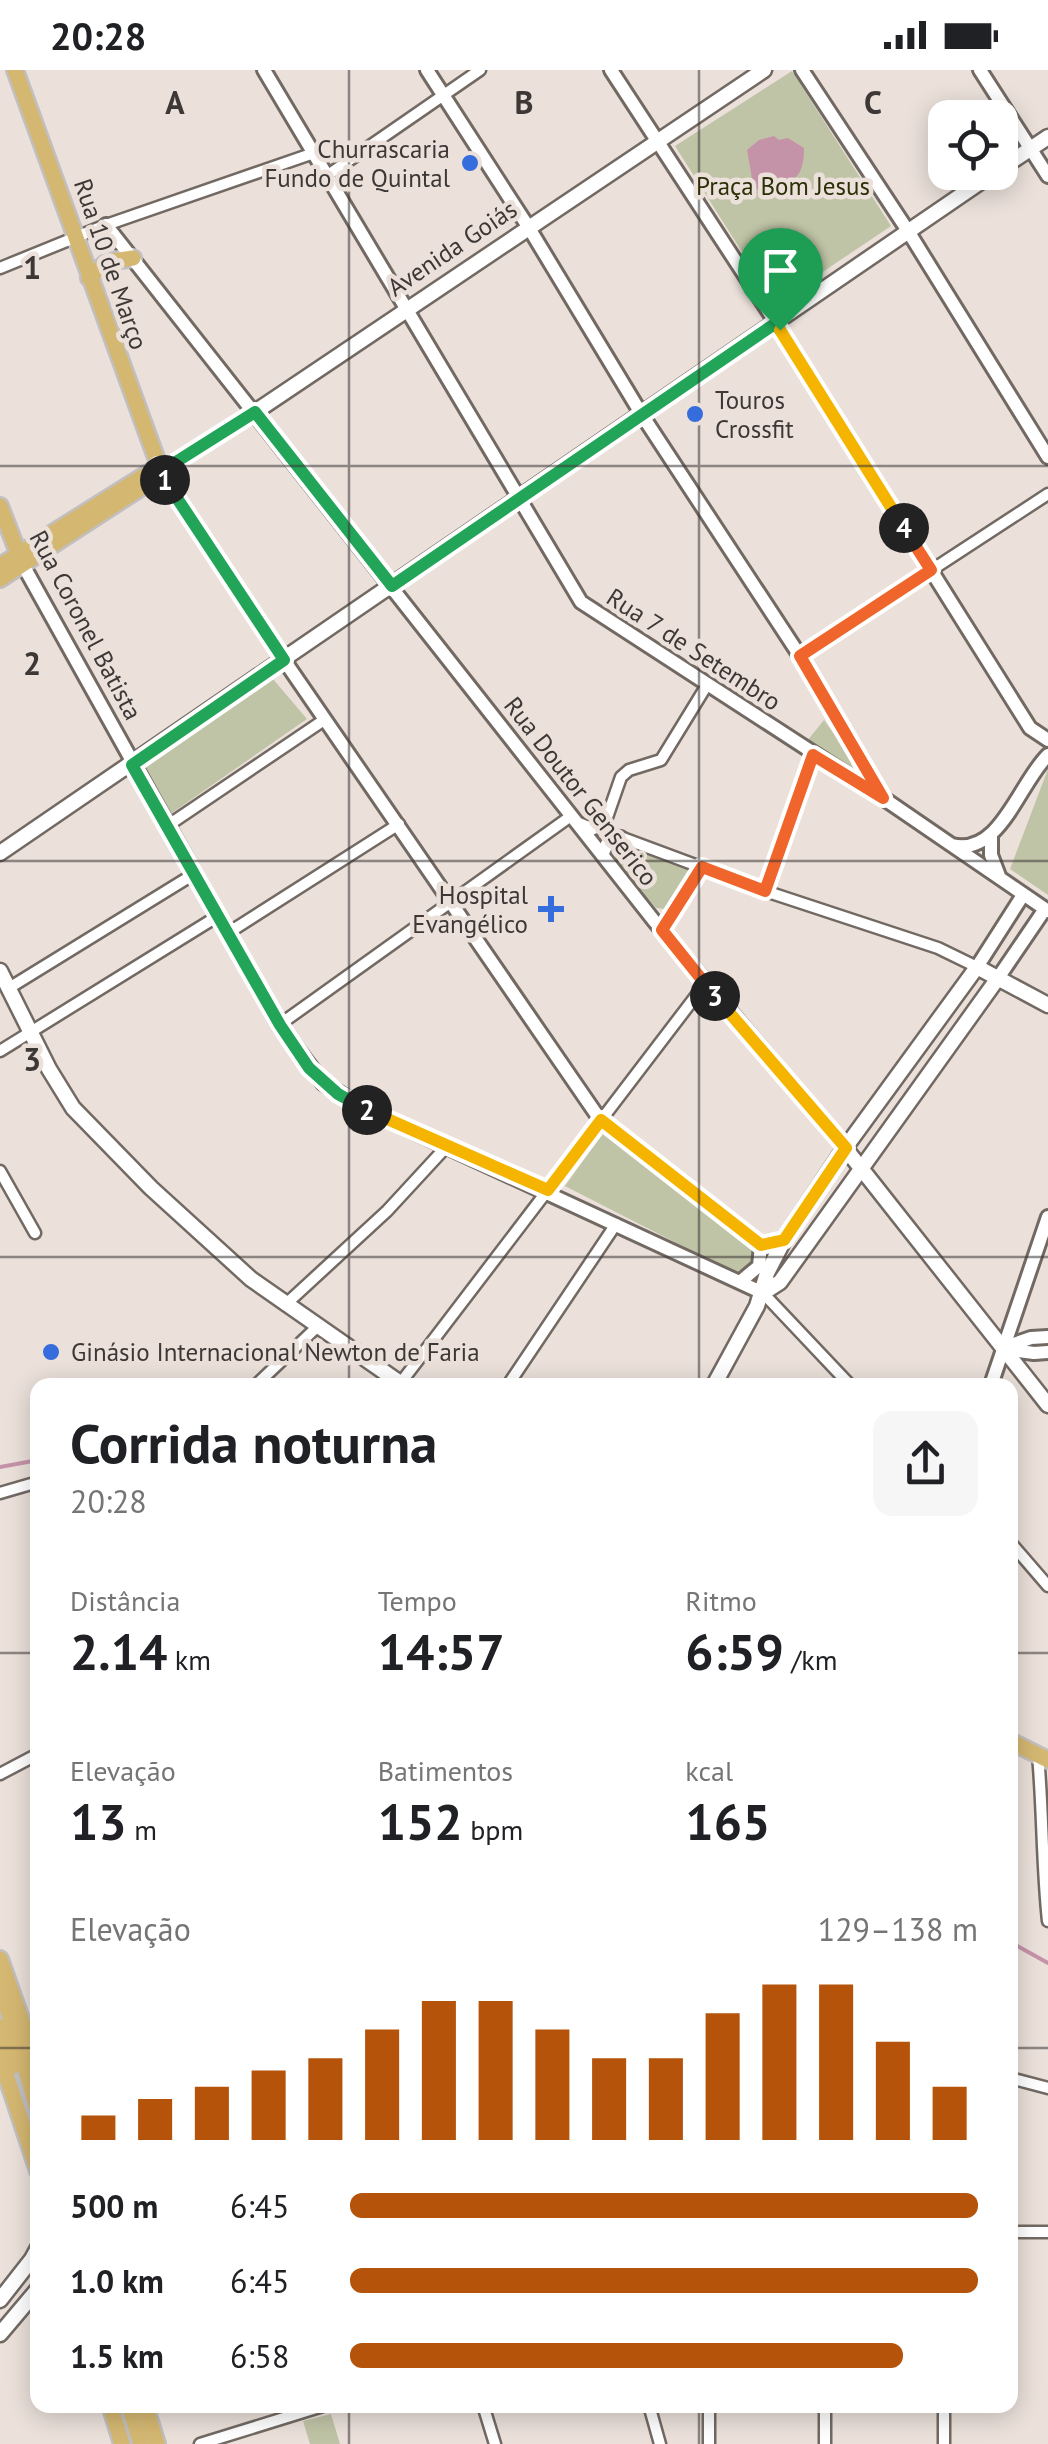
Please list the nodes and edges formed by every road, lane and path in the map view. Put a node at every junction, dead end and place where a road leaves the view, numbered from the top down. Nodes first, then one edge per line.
1 (15, 70) edge
2 (264, 70) edge
3 (427, 70) edge
4 (480, 70) edge
5 (611, 70) edge
6 (764, 70) edge
7 (802, 70) edge
8 (980, 70) edge
9 (442, 96) junction
10 (1048, 137) edge
11 (658, 141) junction
12 (1030, 149) junction
13 (312, 154) junction
14 (1018, 157) edge
15 (1048, 176) edge
16 (326, 177) junction
17 (970, 190) edge
18 (106, 225) junction
19 (528, 228) junction
20 (908, 231) junction
21 (77, 238) junction
22 (132, 258) junction
23 (0, 268) edge
24 (88, 278) junction
25 (406, 309) junction
26 (776, 323) junction
27 (255, 412) junction
28 (642, 415) junction
29 (1048, 457) edge
30 (162, 469) junction
31 (1048, 494) edge
32 (519, 499) junction
33 (0, 506) edge
34 (20, 560) junction
35 (0, 566) edge
36 (931, 570) junction
37 (0, 579) edge
38 (392, 586) junction
39 (800, 656) junction
40 (284, 660) junction
41 (707, 685) junction
42 (324, 720) junction
43 (1048, 740) edge
44 (1048, 754) edge
45 (813, 755) junction
46 (132, 765) junction
47 (883, 798) junction
48 (574, 819) junction
49 (604, 823) junction
50 (399, 824) junction
51 (167, 826) junction
52 (991, 836) junction
53 (620, 838) junction
54 (944, 842) junction
55 (0, 853) edge
56 (602, 855) junction
57 (702, 867) junction
58 (194, 874) junction
59 (1000, 879) junction
60 (765, 891) junction
61 (1024, 895) junction
62 (452, 901) junction
63 (1046, 910) edge
64 (218, 916) junction
65 (662, 930) junction
66 (228, 934) junction
67 (977, 967) junction
68 (0, 971) edge
69 (998, 978) junction
70 (705, 984) junction
71 (9, 988) junction
72 (1048, 1005) edge
73 (280, 1025) junction
74 (32, 1032) junction
75 (0, 1051) edge
76 (601, 1120) junction
77 (448, 1146) junction
78 (846, 1148) junction
79 (861, 1167) junction
80 (0, 1171) edge
81 (548, 1190) junction
82 (1048, 1217) edge
83 (616, 1224) junction
84 (35, 1233) dead end
85 (784, 1240) junction
86 (761, 1245) junction
87 (742, 1280) junction
88 (763, 1293) junction
89 (285, 1304) junction
90 (317, 1326) junction
91 (1048, 1337) edge
92 (1002, 1348) junction
93 (1048, 1352) edge
94 (263, 1378) edge
95 (392, 1378) edge
96 (406, 1378) edge
97 (513, 1378) edge
98 (718, 1378) edge
99 (843, 1378) edge
100 (994, 1378) edge
101 (1048, 1406) edge
102 (30, 1484) edge
103 (0, 1493) edge
104 (1018, 1551) edge
105 (1048, 1586) edge
106 (1018, 1745) edge
107 (30, 1758) edge
108 (1043, 1758) edge
109 (0, 1774) edge
110 (1047, 1901) edge
111 (1048, 1921) edge
112 (0, 1959) edge
113 (0, 1984) edge
114 (0, 2027) edge
115 (30, 2044) edge
116 (0, 2057) edge
117 (1018, 2080) edge
118 (30, 2084) edge
119 (1048, 2088) edge
120 (30, 2115) edge
121 (30, 2147) edge
122 (1018, 2232) edge
123 (1048, 2232) edge
124 (30, 2262) edge
125 (30, 2299) edge
126 (0, 2300) edge
127 (0, 2334) edge
128 (112, 2413) edge
129 (123, 2413) edge
130 (132, 2413) edge
131 (147, 2413) edge
132 (300, 2413) edge
133 (486, 2413) edge
134 (651, 2413) edge
135 (709, 2413) edge
136 (825, 2413) edge
137 (944, 2413) edge
138 (122, 2444) edge
139 (133, 2444) edge
140 (142, 2444) edge
141 (157, 2444) edge
142 (200, 2444) edge
143 (496, 2444) edge
144 (660, 2444) edge
145 (709, 2444) edge
146 (824, 2444) edge
147 (944, 2444) edge

1 - 21 main road, Rua 10 de Março
2 - 13 street, Rua 7 de Setembro
3 - 9 street
4 - 9 street
5 - 11 street
6 - 11 main road, Avenida Goiás
7 - 20 street
8 - 12 street
9 - 16 street
9 - 19 street
10 - 12 main road
11 - 19 main road, Avenida Goiás
11 - 26 street
12 - 14 main road
12 - 15 street
13 - 16 street, Rua 7 de Setembro
13 - 18 street
16 - 25 street, Rua 7 de Setembro
17 - 20 main road
18 - 21 street
18 - 22 street, Rua Doutor Genserico
19 - 25 main road, Avenida Goiás
19 - 28 street
20 - 26 main road
20 - 29 street
21 - 23 street
21 - 24 main road, Rua 10 de Março
22 - 24 main road
22 - 27 street, Rua Doutor Genserico
24 - 30 main road, Rua 10 de Março
25 - 27 main road, Avenida Goiás
25 - 32 street, Rua 7 de Setembro
26 - 28 main road
26 - 36 street
27 - 30 main road, Avenida Goiás
27 - 38 street, Rua Doutor Genserico
28 - 32 main road
28 - 39 street
30 - 34 main road, Avenida Goiás
30 - 40 street
31 - 36 street
32 - 38 main road
32 - 41 street, Rua 7 de Setembro
33 - 34 main road, Rua Coronel Batista
34 - 35 main road, Avenida Goiás
34 - 37 main road, Avenida Goiás
34 - 46 street, Rua Coronel Batista
36 - 39 street
36 - 43 street
38 - 40 main road
38 - 48 street, Rua Doutor Genserico
39 - 47 street
40 - 42 street
40 - 46 main road
41 - 45 street, Rua 7 de Setembro
41 - 49 street
42 - 50 street
42 - 51 street
44 - 52 street
45 - 47 street, Rua 7 de Setembro
45 - 60 street
46 - 51 street, Rua Coronel Batista
46 - 55 main road
47 - 54 street, Rua 7 de Setembro
48 - 49 street
48 - 56 street, Rua Doutor Genserico
48 - 62 street
49 - 53 street
50 - 62 street
50 - 66 street
51 - 58 street, Rua Coronel Batista
52 - 54 street
52 - 59 street
53 - 56 street
53 - 57 street
54 - 59 street, Rua 7 de Setembro
56 - 65 street, Rua Doutor Genserico
57 - 60 street
57 - 65 street
58 - 64 street, Rua Coronel Batista
58 - 71 street
59 - 61 street, Rua 7 de Setembro
60 - 67 street
61 - 63 street, Rua 7 de Setembro
61 - 67 street
62 - 73 street
62 - 76 street
63 - 69 street
64 - 66 street, Rua Coronel Batista
64 - 74 street
65 - 70 street, Rua Doutor Genserico
66 - 73 street, Rua Coronel Batista
67 - 69 main road
67 - 78 main road
68 - 71 main road
69 - 72 main road
69 - 79 main road
70 - 76 street
70 - 78 street, Rua Doutor Genserico
71 - 74 main road
73 - 77 street, Rua Coronel Batista
74 - 75 street
74 - 89 main road
76 - 81 street
76 - 86 street
77 - 81 street, Rua Coronel Batista
77 - 89 street
78 - 79 main road, Rua Doutor Genserico
78 - 85 main road
79 - 88 main road
79 - 92 main road, Rua Doutor Genserico
80 - 84 street
81 - 83 street, Rua Coronel Batista
81 - 96 street
82 - 92 street
83 - 87 street, Rua Coronel Batista
83 - 97 street
85 - 86 street
85 - 88 main road
86 - 87 street
87 - 88 street, Rua Coronel Batista
88 - 98 main road
88 - 99 street
89 - 90 main road
90 - 94 street
90 - 95 main road
91 - 92 street
92 - 93 street
92 - 100 street
92 - 101 main road, Rua Doutor Genserico
102 - 103 street
104 - 105 street
106 - 108 main road
107 - 109 street
108 - 110 street
110 - 111 street
112 - 115 main road
113 - 118 main road
114 - 120 main road
116 - 121 main road
117 - 119 street
122 - 123 street
124 - 126 main road
125 - 127 main road
128 - 138 main road
129 - 139 main road
130 - 140 main road
131 - 141 main road
132 - 142 street
133 - 143 street
134 - 144 street
135 - 145 street
136 - 146 street
137 - 147 street

